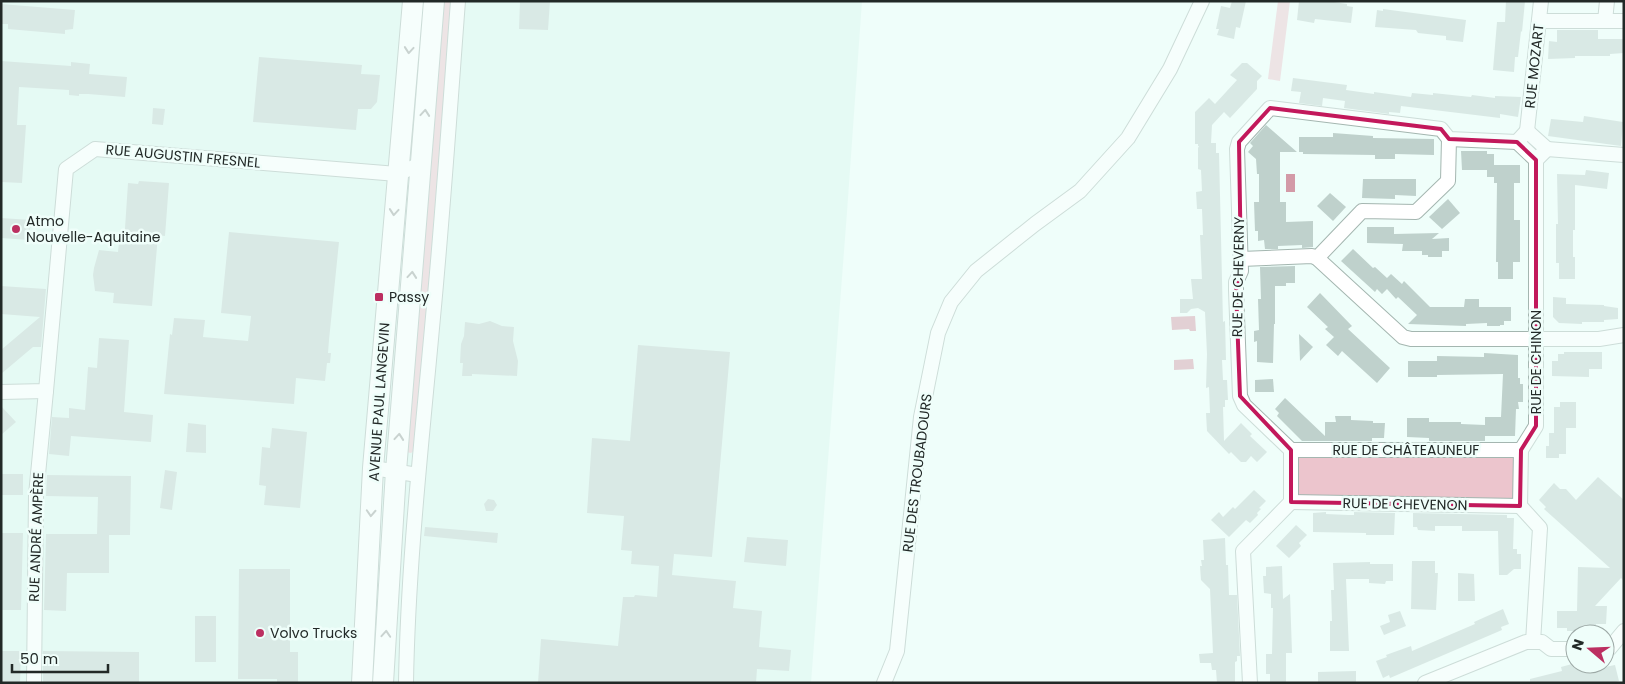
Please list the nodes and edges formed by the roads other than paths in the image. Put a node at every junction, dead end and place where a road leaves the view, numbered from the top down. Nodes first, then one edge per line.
1 (413, 1) edge
2 (434, 1) edge
3 (458, 1) edge
4 (1202, 1) edge
5 (1541, 1) edge
6 (1607, 1) edge
7 (1539, 21) junction
8 (1604, 21) junction
9 (1624, 21) edge
10 (1527, 131) junction
11 (1449, 139) junction
12 (1517, 142) junction
13 (1547, 149) junction
14 (1624, 155) edge
15 (1536, 160) junction
16 (421, 164) junction
17 (398, 174) junction
18 (1317, 258) junction
19 (1241, 259) junction
20 (1624, 335) edge
21 (1537, 338) junction
22 (46, 391) junction
23 (1, 392) edge
24 (1291, 450) junction
25 (1521, 450) junction
26 (373, 468) junction
27 (396, 471) junction
28 (418, 474) junction
29 (1290, 502) junction
30 (1520, 506) junction
31 (1534, 642) junction
32 (1565, 649) edge
33 (34, 683) edge
34 (362, 683) edge
35 (383, 683) edge
36 (406, 683) edge
37 (884, 683) edge
38 (1250, 683) edge
39 (1424, 683) edge

1 -> 17 main road, AVENUE PAUL LANGEVIN
16 -> 2 main road, AVENUE PAUL LANGEVIN
3 - 28 street
4 - 37 street, RUE DES TROUBADOURS
5 - 7 street, RUE MOZART
6 - 8 street
7 - 8 street
7 - 10 street, RUE MOZART
8 - 9 street
10 - 12 street
10 - 13 street
11 - 12 street, RUE DE CHEVERNY
11 - 18 street
11 - 19 street, RUE DE CHEVERNY
12 - 15 street
13 - 14 street
13 - 15 street
15 - 21 street, RUE DE CHINON
16 - 17 street, RUE AUGUSTIN FRESNEL
27 -> 16 main road, AVENUE PAUL LANGEVIN
17 - 22 street, RUE AUGUSTIN FRESNEL
17 -> 26 main road, AVENUE PAUL LANGEVIN
18 - 19 street
18 - 21 street
19 - 24 street, RUE DE CHEVERNY
20 - 21 street
21 - 25 street, RUE DE CHINON
22 - 23 street
22 - 33 street, RUE ANDRÉ AMPÈRE
24 - 25 street, RUE DE CHÂTEAUNEUF
24 - 29 street
25 - 30 street
26 - 27 street
26 -> 34 main road, AVENUE PAUL LANGEVIN
27 - 28 street
35 -> 27 main road, AVENUE PAUL LANGEVIN
28 - 36 street
29 - 30 street, RUE DE CHEVENON
29 - 38 street
30 - 31 street
31 - 32 street
31 - 39 street

